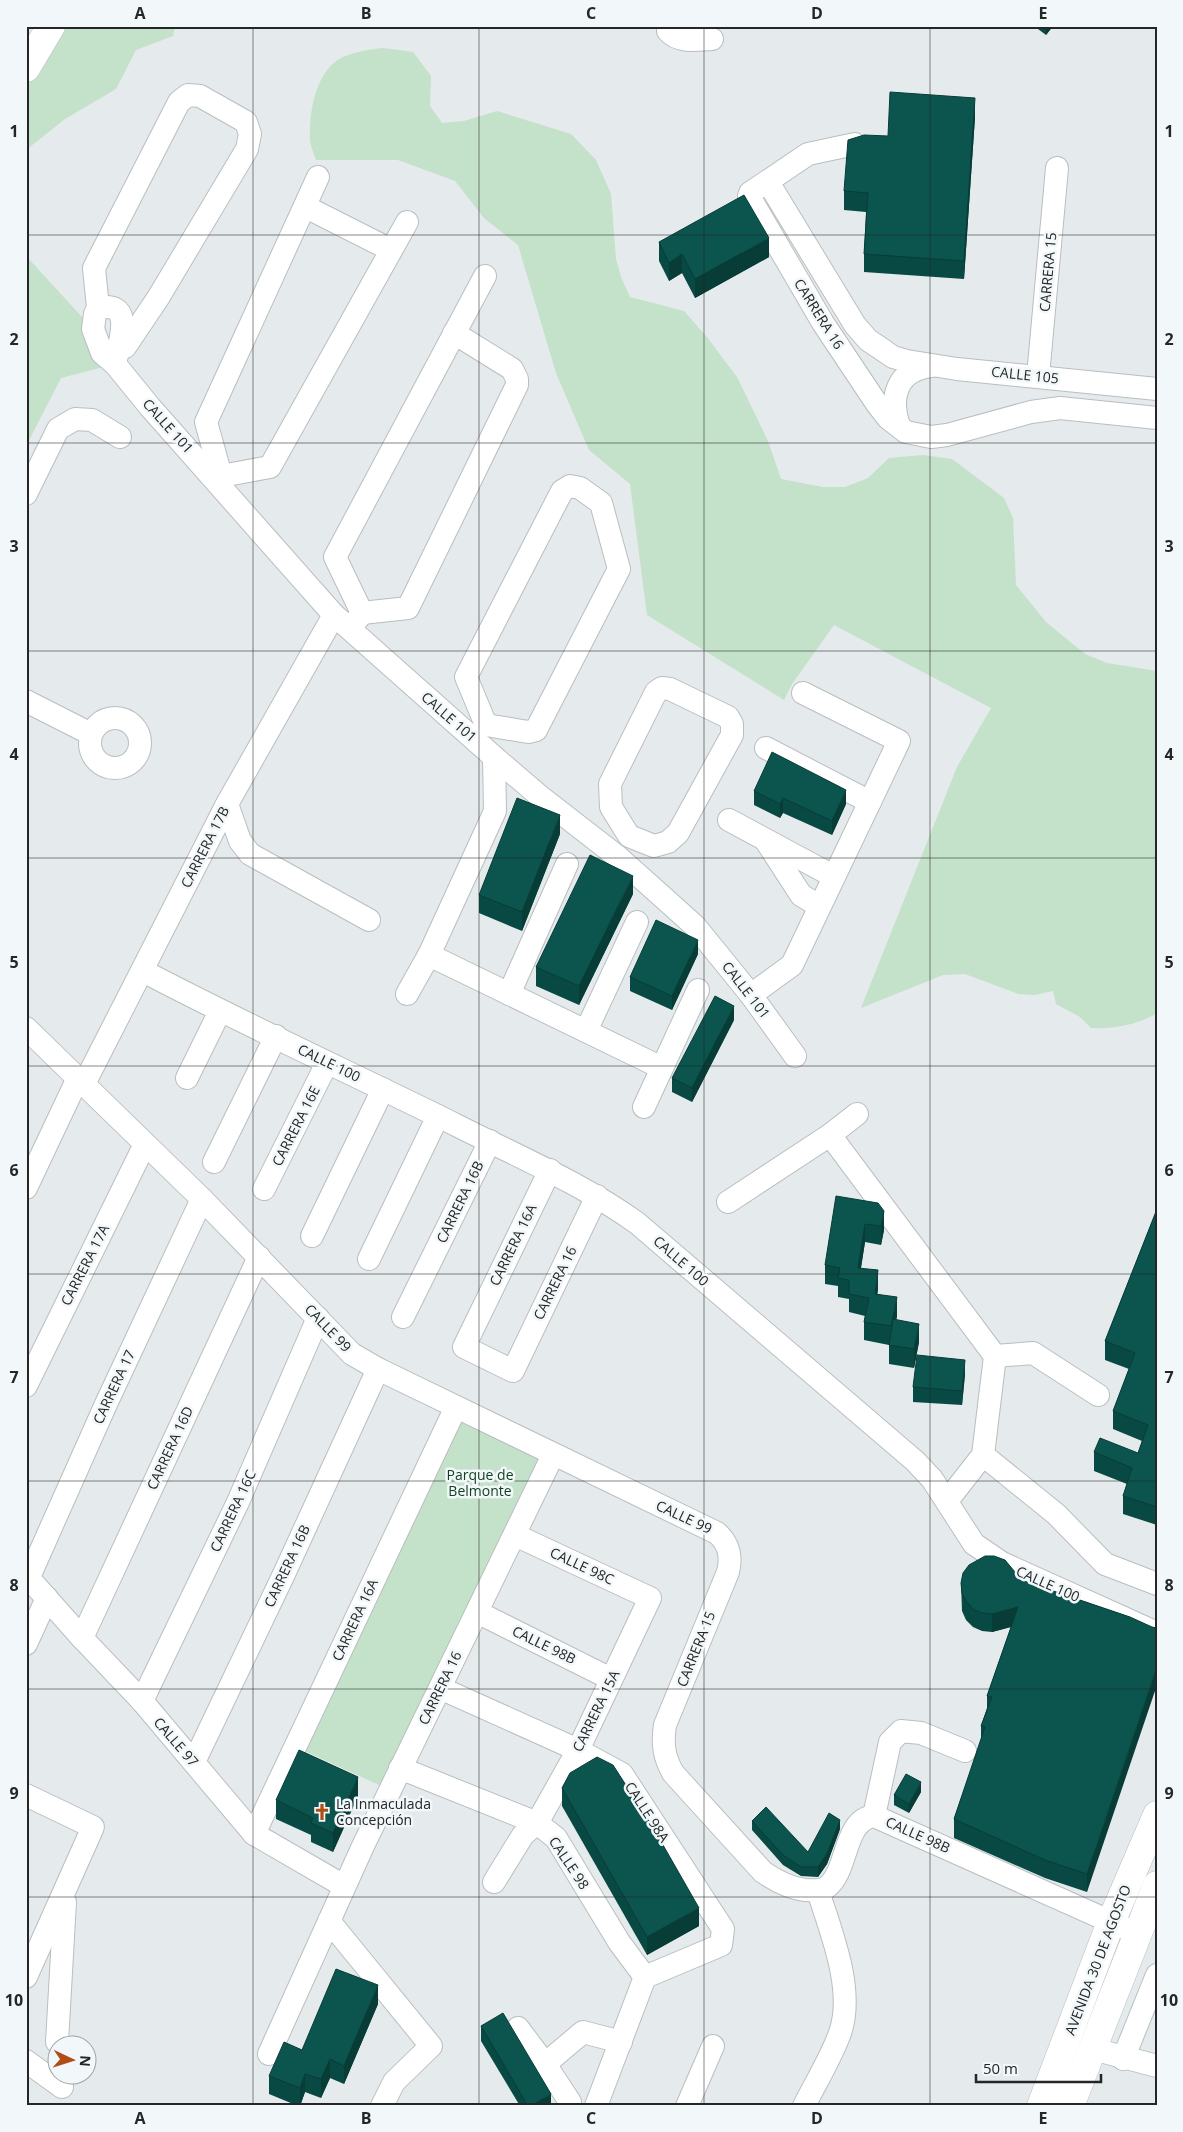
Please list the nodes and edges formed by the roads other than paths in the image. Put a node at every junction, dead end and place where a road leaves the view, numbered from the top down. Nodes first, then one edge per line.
1 (51, 26) edge
2 (668, 26) edge
3 (712, 39) dead end
4 (26, 68) edge
5 (854, 144) edge
6 (1057, 168) dead end
7 (318, 177) dead end
8 (768, 182) junction
9 (306, 207) junction
10 (408, 222) dead end
11 (391, 250) junction
12 (485, 276) dead end
13 (158, 298) junction
14 (98, 308) junction
15 (122, 315) junction
16 (454, 334) junction
17 (120, 356) junction
18 (893, 357) joint
19 (935, 366) junction
20 (1038, 376) junction
21 (1157, 389) edge
22 (1157, 418) edge
23 (899, 426) junction
24 (120, 437) dead end
25 (219, 479) junction
26 (26, 494) edge
27 (349, 619) junction
28 (803, 693) dead end
29 (26, 700) edge
30 (482, 733) junction
31 (91, 734) dead end
32 (766, 748) dead end
33 (494, 757) junction
34 (870, 802) junction
35 (227, 804) junction
36 (729, 820) dead end
37 (629, 836) junction
38 (764, 838) junction
39 (618, 857) junction
40 (566, 864) dead end
41 (834, 876) junction
42 (819, 906) junction
43 (369, 920) dead end
44 (637, 922) dead end
45 (429, 955) junction
46 (143, 971) junction
47 (698, 990) dead end
48 (407, 994) dead end
49 (509, 994) junction
50 (751, 995) junction
51 (220, 1011) junction
52 (26, 1028) edge
53 (586, 1031) junction
54 (276, 1036) junction
55 (796, 1056) dead end
56 (327, 1063) junction
57 (662, 1068) junction
58 (187, 1078) dead end
59 (81, 1081) junction
60 (383, 1090) junction
61 (644, 1107) dead end
62 (857, 1114) dead end
63 (438, 1116) junction
64 (830, 1135) junction
65 (490, 1141) junction
66 (145, 1144) junction
67 (214, 1162) dead end
68 (550, 1170) junction
69 (26, 1188) edge
70 (264, 1189) dead end
71 (597, 1196) junction
72 (202, 1199) junction
73 (728, 1202) dead end
74 (312, 1236) dead end
75 (259, 1257) junction
76 (369, 1259) dead end
77 (403, 1317) dead end
78 (318, 1318) junction
79 (995, 1356) junction
80 (378, 1369) junction
81 (512, 1371) joint
82 (26, 1386) edge
83 (1098, 1395) dead end
84 (456, 1407) junction
85 (553, 1455) junction
86 (983, 1455) junction
87 (947, 1501) junction
88 (515, 1535) junction
89 (728, 1572) joint
90 (28, 1576) edge
91 (1157, 1584) edge
92 (47, 1598) junction
93 (650, 1598) joint
94 (477, 1612) junction
95 (1157, 1632) edge
96 (82, 1638) junction
97 (26, 1644) edge
98 (612, 1679) junction
99 (440, 1688) junction
100 (142, 1701) junction
101 (578, 1750) junction
102 (965, 1751) dead end
103 (194, 1762) junction
104 (400, 1768) junction
105 (26, 1795) edge
106 (874, 1816) junction
107 (1157, 1816) edge
108 (537, 1823) junction
109 (254, 1834) junction
110 (494, 1882) dead end
111 (1157, 1885) edge
112 (344, 1886) junction
113 (66, 1889) junction
114 (818, 1891) junction
115 (329, 1922) junction
116 (1111, 1922) junction
117 (1137, 1933) junction
118 (1157, 1974) edge
119 (26, 1977) edge
120 (645, 1978) junction
121 (518, 2028) dead end
122 (58, 2034) edge
123 (621, 2042) junction
124 (714, 2046) dead end
125 (1093, 2049) junction
126 (269, 2054) dead end
127 (1123, 2058) junction
128 (26, 2061) edge
129 (544, 2064) junction
130 (1157, 2066) edge
131 (62, 2087) dead end
132 (570, 2102) dead end
133 (382, 2106) edge
134 (596, 2106) edge
135 (686, 2106) edge
136 (804, 2106) edge
137 (1041, 2106) edge
138 (1070, 2106) edge

1 - 4 main road
2 - 3 street
5 - 8 street
6 - 20 street, CARRERA 15
7 - 9 street
8 - 18 street, CARRERA 16
8 - 23 street, CARRERA 16
9 - 11 street
9 - 25 street
10 - 11 street
11 - 25 street
12 - 16 street
13 - 14 street, CALLE 101
13 - 15 street
13 - 17 street
14 - 15 street
14 - 17 street, CALLE 101
15 - 17 street
16 - 27 street
16 - 27 street
17 - 25 street, CALLE 101
18 - 19 street, CALLE 105
19 - 20 street, CALLE 105
19 - 23 street
20 - 21 street, CALLE 105
22 - 23 street
24 - 26 street
25 - 27 street, CALLE 101
27 - 30 street, CALLE 101
27 - 35 street, CARRERA 17B
28 - 34 street
29 - 31 street
30 - 30 street
30 - 33 street, CALLE 101
32 - 34 street
33 - 39 street, CALLE 101
33 - 45 street
34 - 41 street
35 - 43 street
35 - 46 street, CARRERA 17B
36 - 38 street
37 - 37 street
37 - 39 street
38 - 41 street
38 - 42 street
39 - 50 street, CALLE 101
40 - 49 street
41 - 42 street
42 - 50 street
44 - 53 street
45 - 48 street
45 - 49 street
46 - 51 street, CALLE 100
46 - 59 street, CARRERA 17B
47 - 57 street
49 - 53 street
50 - 55 street, CALLE 101
51 - 54 street, CALLE 100
51 - 58 street
52 - 59 street, CALLE 99
53 - 57 street
54 - 56 street, CALLE 100
54 - 67 street
56 - 60 street, CALLE 100
56 - 70 street, CARRERA 16E
57 - 61 street
59 - 66 street, CALLE 99
59 - 69 street, CARRERA 17B
60 - 63 street, CALLE 100
60 - 74 street
62 - 64 street
63 - 65 street, CALLE 100
63 - 76 street
64 - 73 street
64 - 79 street
65 - 68 street, CALLE 100
65 - 77 street, CARRERA 16B
66 - 72 street, CALLE 99
66 - 82 street, CARRERA 17A
68 - 71 street, CALLE 100
68 - 81 street, CARRERA 16A
71 - 81 street, CARRERA 16
71 - 87 street, CALLE 100
72 - 75 street, CALLE 99
72 - 90 street, CARRERA 17
75 - 78 street, CALLE 99
75 - 96 street, CARRERA 16D
78 - 80 street, CALLE 99
78 - 100 street, CARRERA 16C
79 - 83 street
79 - 86 street
80 - 84 street, CALLE 99
80 - 103 street, CARRERA 16B
84 - 85 street, CALLE 99
84 - 109 street, CARRERA 16A
85 - 88 street, CARRERA 16
85 - 89 street, CALLE 99
86 - 87 street
86 - 91 street
87 - 95 street, CALLE 100
88 - 93 street, CALLE 98C
88 - 94 street, CARRERA 16
89 - 114 street, CARRERA 15
90 - 92 street, CALLE 97
92 - 96 street, CALLE 97
92 - 97 street
93 - 98 street, CARRERA 15A
94 - 98 street, CALLE 98B
94 - 99 street, CARRERA 16
96 - 100 street, CALLE 97
98 - 101 street, CARRERA 15A
99 - 101 street, CALLE 98A
99 - 104 street, CARRERA 16
100 - 103 street, CALLE 97
101 - 108 street, CARRERA 15A
101 - 120 street, CALLE 98A
102 - 106 street
103 - 109 street, CALLE 97
104 - 108 street, CALLE 98
104 - 112 street, CARRERA 16
105 - 113 street
106 - 114 street, CALLE 98B
106 - 116 street, CALLE 98B
107 - 116 main road, AVENIDA 30 DE AGOSTO
108 - 110 street, CARRERA 15A
108 - 120 street, CALLE 98
109 - 112 street, CALLE 97
111 - 117 main road, AVENIDA 30 DE AGOSTO
112 - 115 street, CARRERA 16
113 - 119 street
113 - 122 street
114 - 136 street
115 - 126 street, CARRERA 16
115 - 133 street
116 - 117 street, CALLE 98B
116 - 137 main road, AVENIDA 30 DE AGOSTO
117 - 125 main road, AVENIDA 30 DE AGOSTO
118 - 127 street
120 - 123 street
121 - 129 street
123 - 129 street
123 - 134 street
124 - 135 street
125 - 127 street
125 - 138 main road, AVENIDA 30 DE AGOSTO
127 - 130 street
128 - 131 street
129 - 132 street

